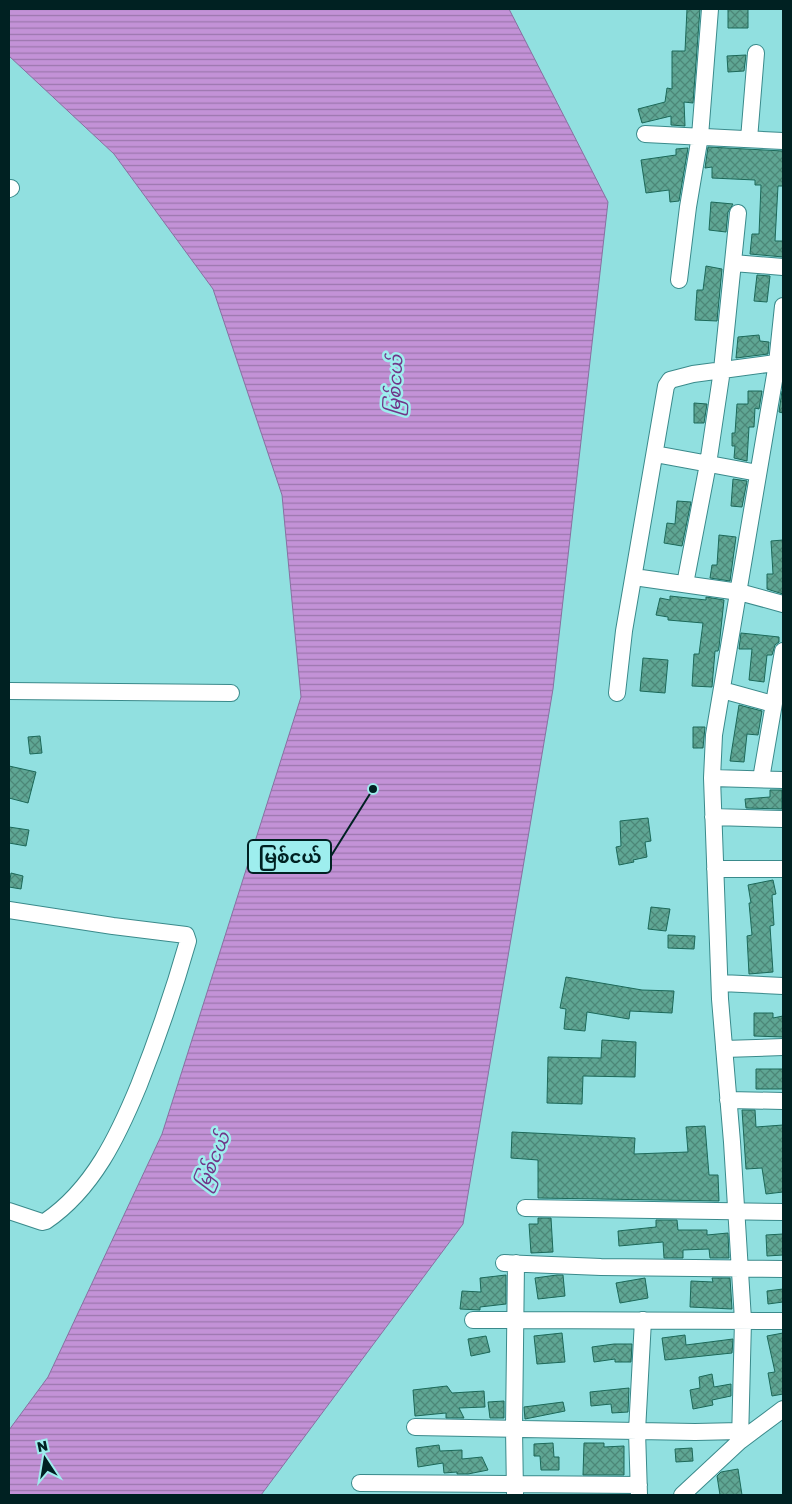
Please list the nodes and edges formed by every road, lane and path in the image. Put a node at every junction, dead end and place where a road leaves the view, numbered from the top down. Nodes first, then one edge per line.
1 (710, 9) edge
2 (756, 53) dead end
3 (645, 134) dead end
4 (700, 136) junction
5 (749, 139) junction
6 (783, 141) edge
7 (738, 213) dead end
8 (733, 263) junction
9 (783, 268) edge
10 (679, 280) dead end
11 (783, 306) edge
12 (780, 363) edge
13 (722, 370) junction
14 (654, 454) junction
15 (708, 464) junction
16 (758, 473) junction
17 (634, 577) junction
18 (685, 584) junction
19 (739, 592) junction
20 (783, 604) edge
21 (783, 651) edge
22 (722, 690) junction
23 (9, 691) edge
24 (231, 693) dead end
25 (617, 693) dead end
26 (773, 704) junction
27 (712, 778) junction
28 (761, 779) junction
29 (783, 780) edge
30 (714, 817) junction
31 (783, 818) edge
32 (715, 869) junction
33 (783, 870) edge
34 (9, 910) edge
35 (720, 983) junction
36 (783, 986) edge
37 (783, 1047) edge
38 (724, 1049) junction
39 (728, 1100) junction
40 (783, 1101) edge
41 (525, 1208) dead end
42 (9, 1211) edge
43 (736, 1212) junction
44 (783, 1212) edge
45 (740, 1269) junction
46 (783, 1269) edge
47 (473, 1320) dead end
48 (515, 1320) junction
49 (643, 1320) junction
50 (743, 1320) junction
51 (783, 1321) edge
52 (783, 1409) edge
53 (415, 1427) dead end
54 (514, 1428) junction
55 (637, 1430) junction
56 (740, 1436) junction
57 (360, 1483) dead end
58 (515, 1490) edge
59 (639, 1490) edge
60 (682, 1495) edge

1 - 4 street
2 - 5 street
3 - 4 street
4 - 5 street
4 - 10 street
5 - 6 street
7 - 8 street
8 - 9 street
8 - 13 street
11 - 12 street
12 - 13 street
12 - 16 street
13 - 14 street
13 - 15 street
14 - 15 street
14 - 17 street
15 - 16 street
15 - 18 street
16 - 19 street
17 - 18 street
17 - 25 street
18 - 19 street
19 - 20 street
19 - 22 street
21 - 26 street
22 - 26 street
22 - 27 street
23 - 24 street
26 - 28 street
27 - 28 street
27 - 30 street
28 - 29 street
30 - 31 street
30 - 32 street
32 - 33 street
32 - 35 street
34 - 42 street
35 - 36 street
35 - 38 street
37 - 38 street
38 - 39 street
39 - 40 street
39 - 43 street
41 - 43 street
43 - 44 street
43 - 45 street
45 - 46 street
45 - 48 street
45 - 50 street
47 - 48 street
48 - 49 street
48 - 54 street
49 - 50 street
49 - 55 street
50 - 51 street
50 - 56 street
52 - 56 street
53 - 54 street
54 - 55 street
54 - 58 street
55 - 56 street
55 - 59 street
56 - 60 street
57 - 58 street
58 - 59 street

